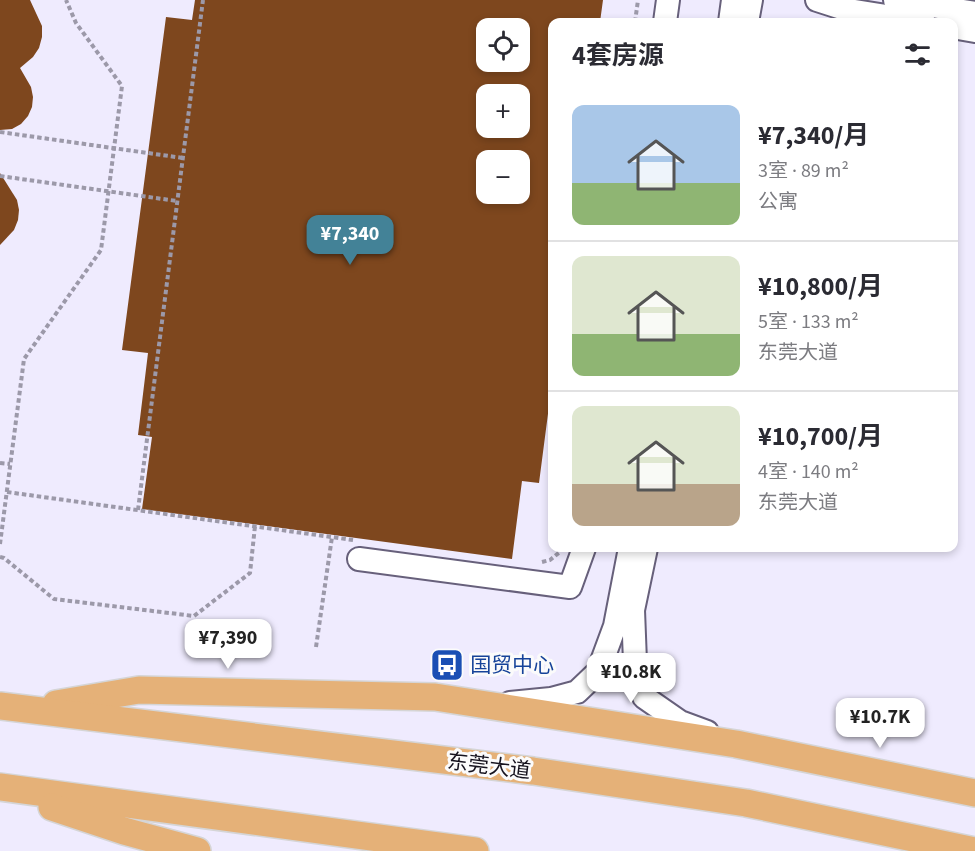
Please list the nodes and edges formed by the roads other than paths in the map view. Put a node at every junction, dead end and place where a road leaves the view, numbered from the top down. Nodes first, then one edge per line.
1 (668, 0) edge
2 (733, 0) edge
3 (751, 0) edge
4 (817, 0) edge
5 (895, 0) edge
6 (975, 13) edge
7 (666, 18) edge
8 (731, 18) edge
9 (748, 18) edge
10 (899, 18) edge
11 (958, 28) edge
12 (975, 31) edge
13 (357, 549) road end
14 (583, 552) edge
15 (629, 552) edge
16 (645, 552) edge
17 (493, 705) junction
18 (12, 708) edge
19 (736, 744) junction
20 (975, 782) edge
21 (932, 783) junction
22 (0, 788) edge
23 (975, 793) edge
24 (975, 850) edge
25 (197, 851) edge
26 (475, 851) edge

1 - 7 street
2 - 8 street
3 - 9 street
4 - 10 street
5 - 6 street
11 - 12 street
13 - 14 street
15 - 17 street
16 - 19 street
17 - 18 main road
17 - 19 main road
18 - 24 main road, 东莞大道
19 - 21 main road
20 - 21 street
21 - 23 main road
22 - 25 main road
22 - 26 main road

